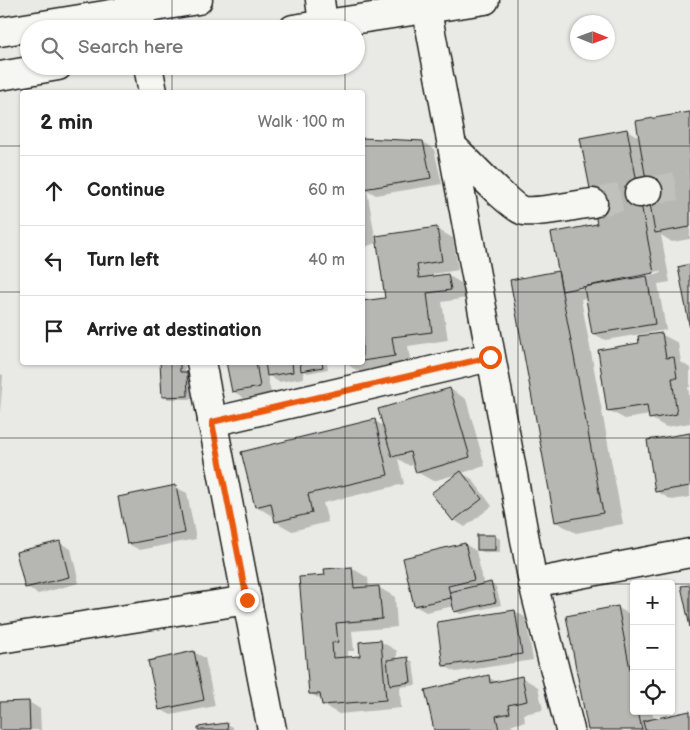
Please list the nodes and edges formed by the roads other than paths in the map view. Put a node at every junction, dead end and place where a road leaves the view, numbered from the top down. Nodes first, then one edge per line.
1 (198, 0) edge
2 (485, 0) edge
3 (426, 5) edge
4 (321, 12) edge
5 (138, 13) edge
6 (87, 20) edge
7 (308, 20) edge
8 (20, 29) edge
9 (0, 32) edge
10 (20, 73) edge
11 (150, 75) edge
12 (0, 76) edge
13 (153, 90) edge
14 (453, 147) junction
15 (593, 203) tunnel mouth
16 (490, 357) junction
17 (202, 365) edge
18 (212, 422) junction
19 (690, 553) edge
20 (533, 583) junction
21 (247, 600) junction
22 (0, 640) edge
23 (272, 730) edge
24 (570, 730) edge

1 - 5 main road
2 - 3 main road
3 - 4 main road
3 - 14 main road
4 - 7 main road
5 - 6 main road
8 - 9 main road
10 - 12 main road
11 - 13 main road
14 - 15 main road
14 - 16 main road
16 - 18 main road
16 - 20 main road
17 - 18 main road
18 - 21 main road
19 - 20 main road
20 - 24 main road
21 - 22 main road
21 - 23 main road

